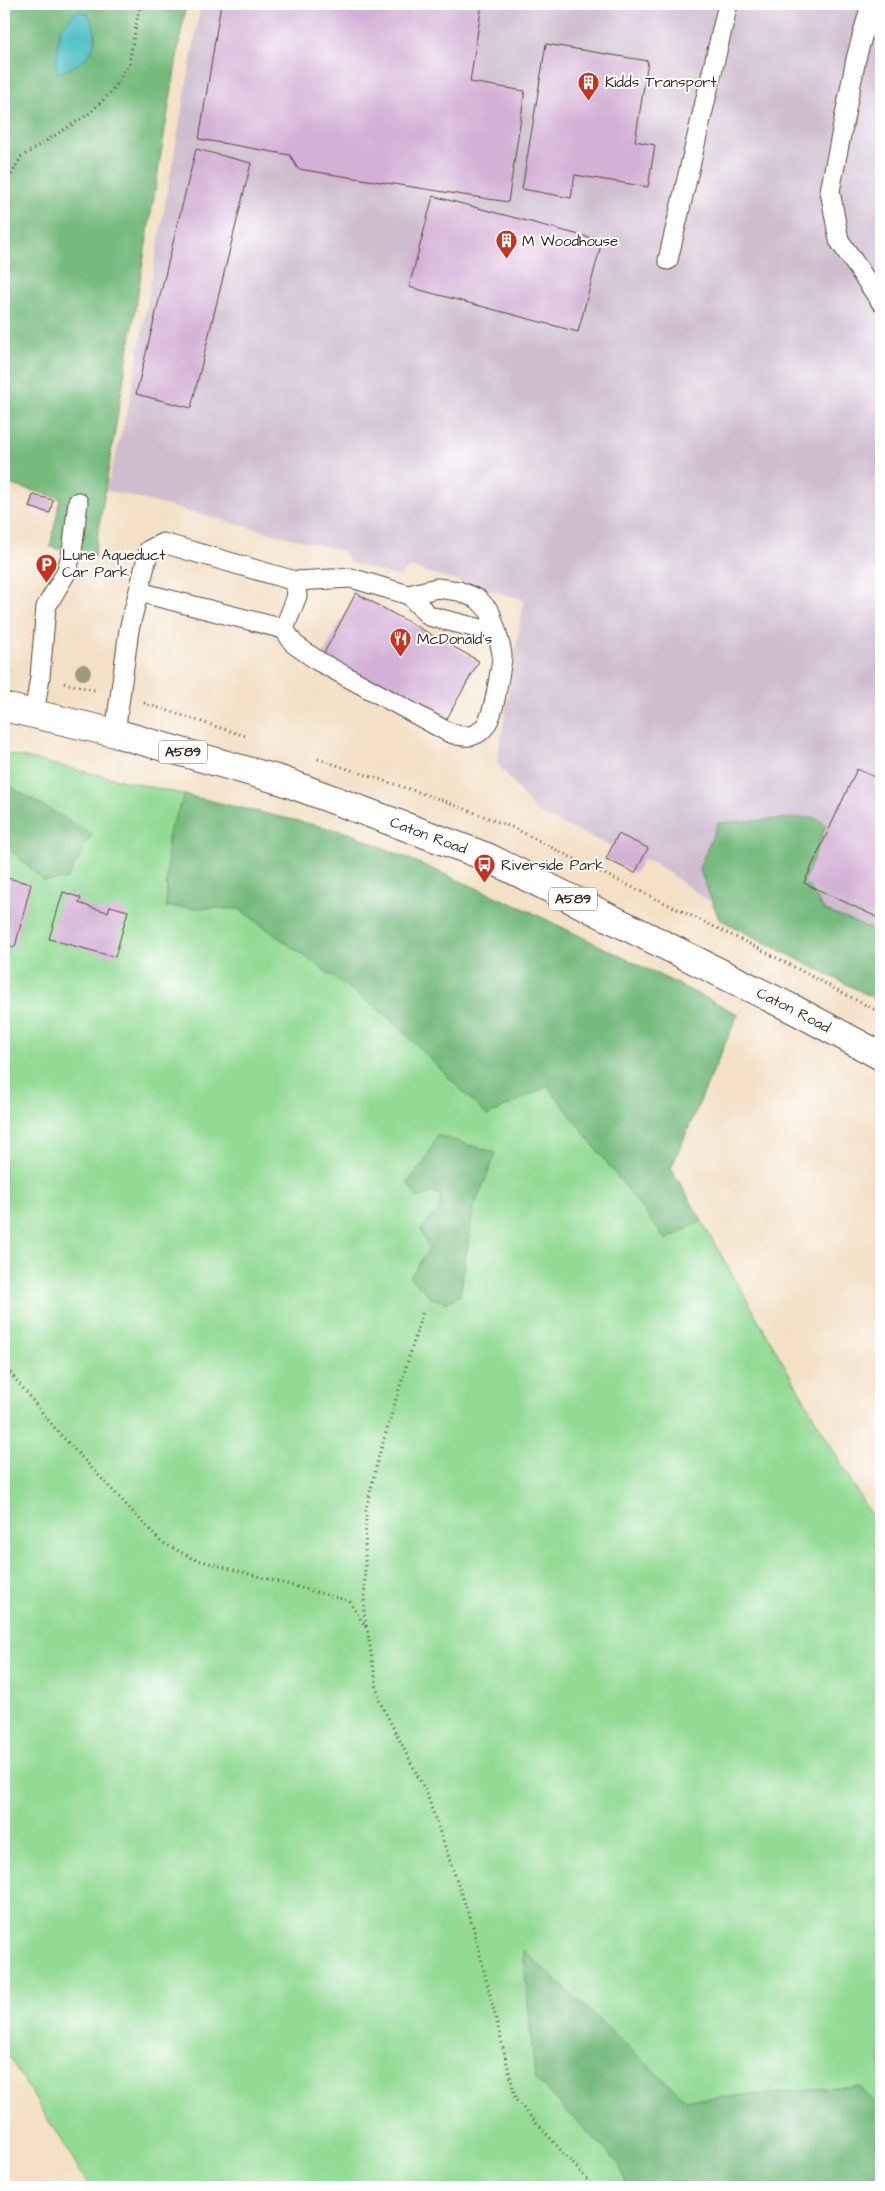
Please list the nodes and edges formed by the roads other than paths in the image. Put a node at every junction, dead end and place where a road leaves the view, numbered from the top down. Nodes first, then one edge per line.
1 (728, 4) edge
2 (871, 4) edge
3 (668, 260) dead end
4 (881, 302) edge
5 (78, 502) dead end
6 (295, 581) junction
7 (139, 592) junction
8 (409, 594) junction
9 (284, 630) junction
10 (496, 633) junction
11 (4, 707) edge
12 (34, 714) junction
13 (114, 733) junction
14 (881, 1056) edge

1 - 3 lane
2 - 4 lane
5 - 12 lane
6 - 7 lane
6 - 8 lane
6 - 9 lane
7 - 9 lane
7 - 13 lane
8 - 10 lane
8 - 10 lane
9 - 10 lane
11 - 12 main road, Caton Road / A589
12 - 13 main road, Caton Road / A589
13 - 14 main road, Caton Road / A589

